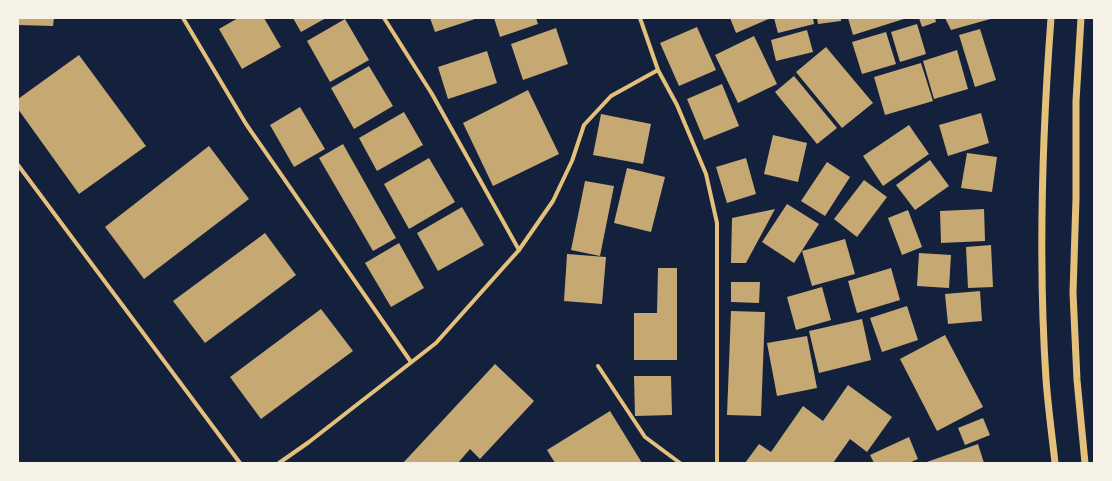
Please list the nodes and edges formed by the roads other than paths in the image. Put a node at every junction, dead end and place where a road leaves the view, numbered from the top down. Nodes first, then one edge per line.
1 (183, 18) edge
2 (384, 18) edge
3 (640, 18) edge
4 (1051, 18) edge
5 (1081, 18) edge
6 (658, 70) junction
7 (18, 165) edge
8 (519, 250) junction
9 (411, 362) junction
10 (598, 366) dead end
11 (240, 463) edge
12 (279, 463) edge
13 (680, 463) edge
14 (716, 463) edge
15 (1055, 463) edge
16 (1085, 463) edge

1 - 9 street
2 - 8 street
3 - 6 street
4 - 15 street
5 - 16 street
6 - 8 street
6 - 14 street
7 - 11 street
8 - 9 street
9 - 12 street
10 - 13 street

